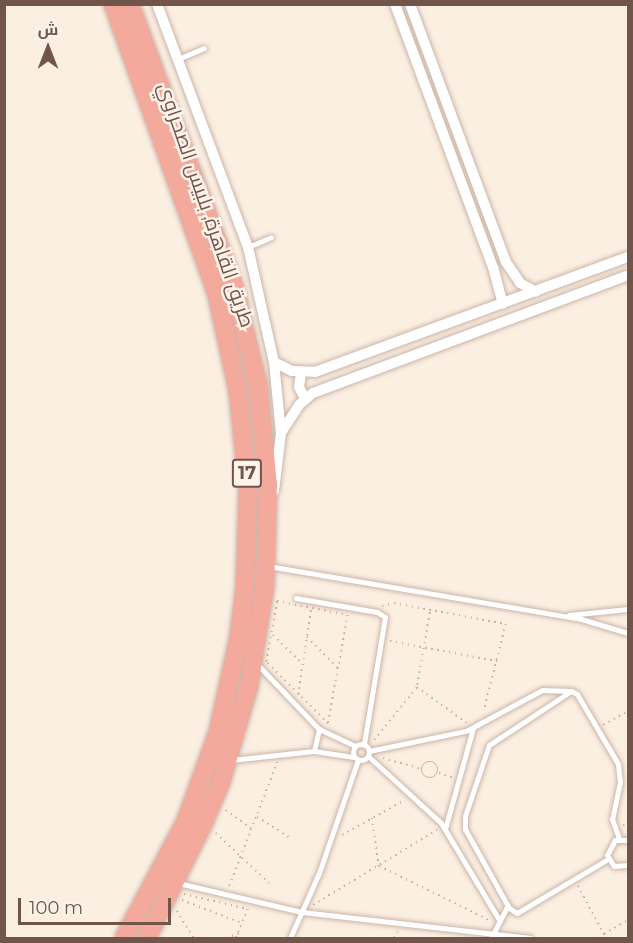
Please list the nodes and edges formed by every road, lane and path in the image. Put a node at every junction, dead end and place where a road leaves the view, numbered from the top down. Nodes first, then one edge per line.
1 (112, 4) edge
2 (130, 4) edge
3 (157, 4) edge
4 (395, 4) edge
5 (410, 4) edge
6 (204, 48) dead end
7 (178, 59) junction
8 (271, 237) dead end
9 (248, 247) junction
10 (628, 257) edge
11 (628, 275) edge
12 (515, 278) junction
13 (497, 285) junction
14 (536, 292) junction
15 (503, 304) junction
16 (274, 362) junction
17 (301, 373) junction
18 (305, 399) junction
19 (281, 433) junction
20 (268, 536) junction
21 (266, 566) junction
22 (296, 598) dead end
23 (311, 604) junction
24 (430, 609) junction
25 (628, 609) edge
26 (377, 612) junction
27 (565, 616) junction
28 (270, 633) junction
29 (628, 633) edge
30 (307, 636) junction
31 (383, 640) junction
32 (423, 648) junction
33 (254, 661) junction
34 (498, 662) junction
35 (303, 663) junction
36 (339, 669) junction
37 (417, 687) junction
38 (571, 691) junction
39 (298, 695) junction
40 (297, 706) junction
41 (628, 711) edge
42 (481, 723) junction
43 (473, 728) junction
44 (598, 728) junction
45 (319, 729) junction
46 (356, 746) junction
47 (314, 751) junction
48 (367, 751) junction
49 (280, 754) junction
50 (356, 759) junction
51 (227, 761) junction
52 (422, 769) junction
53 (438, 773) junction
54 (460, 779) junction
55 (411, 796) junction
56 (213, 801) junction
57 (256, 817) junction
58 (372, 818) junction
59 (204, 822) junction
60 (251, 828) junction
61 (444, 828) junction
62 (619, 838) junction
63 (292, 839) dead end
64 (628, 840) edge
65 (329, 842) junction
66 (240, 856) junction
67 (608, 859) junction
68 (379, 866) junction
69 (628, 866) edge
70 (575, 879) junction
71 (269, 883) dead end
72 (174, 894) junction
73 (225, 896) junction
74 (508, 905) junction
75 (302, 912) junction
76 (628, 920) edge
77 (499, 923) junction
78 (244, 924) junction
79 (239, 933) junction
80 (604, 934) junction
81 (492, 936) edge
82 (124, 939) edge
83 (147, 939) edge
84 (194, 939) edge
85 (226, 939) edge
86 (236, 939) edge
87 (290, 939) edge
88 (531, 939) edge
89 (606, 939) edge

1 - 82 highway, طريق القاهرة, بلبيس الصحراوي / 17
2 - 20 highway, طريق القاهرة, بلبيس الصحراوي / 17
3 - 7 street
4 - 13 street
5 - 12 street
6 - 7 lane
7 - 9 street
8 - 9 lane
9 - 16 street
10 - 14 street
11 - 18 street
12 - 13 street
12 - 14 street
13 - 15 street
14 - 15 street
15 - 17 street
16 - 17 street
16 - 19 street
17 - 18 street
18 - 19 street
19 - 20 street
20 - 21 highway, طريق القاهرة, بلبيس الصحراوي / 17
21 - 27 lane
21 - 33 highway, طريق القاهرة, بلبيس الصحراوي / 17
22 - 23 lane
23 - 26 lane
23 - 28 path
23 - 30 path
23 - 36 path
24 - 26 path
24 - 32 path
24 - 34 path
25 - 27 lane
26 - 31 lane
27 - 29 lane
28 - 35 path
28 - 39 path
30 - 35 path
30 - 36 path
31 - 32 path
31 - 48 lane
32 - 34 path
32 - 37 path
33 - 40 lane
33 - 51 highway, طريق القاهرة, بلبيس الصحراوي / 17
34 - 42 path
35 - 39 path
36 - 39 path
37 - 43 path
37 - 48 path
38 - 42 lane
38 - 44 lane
38 - 74 lane
39 - 40 path
40 - 45 lane
41 - 44 path
42 - 43 lane
43 - 48 lane
43 - 54 lane
44 - 62 lane
45 - 46 lane
45 - 47 lane
46 - 48 lane
46 - 50 lane
47 - 49 lane
47 - 50 lane
48 - 50 lane
48 - 52 path
48 - 55 lane
49 - 51 lane
49 - 57 path
50 - 65 lane
51 - 56 highway, طريق القاهرة, بلبيس الصحراوي / 17
52 - 53 path
52 - 53 path
53 - 54 path
54 - 61 lane
55 - 58 path
55 - 61 lane
56 - 59 highway, طريق القاهرة, بلبيس الصحراوي / 17
56 - 60 path
57 - 60 path
57 - 63 path
58 - 65 path
58 - 68 path
59 - 66 path
59 - 72 highway, طريق القاهرة, بلبيس الصحراوي / 17
60 - 66 path
61 - 68 path
61 - 77 lane
62 - 64 lane
62 - 67 lane
65 - 75 lane
66 - 71 path
66 - 73 path
67 - 69 lane
67 - 70 lane
68 - 75 path
68 - 77 path
70 - 74 lane
70 - 80 path
72 - 73 lane
72 - 78 path
72 - 78 path
72 - 83 highway, طريق القاهرة, بلبيس الصحراوي / 17
72 - 84 path
73 - 75 lane
74 - 77 lane
75 - 81 lane
75 - 87 lane
76 - 80 path
77 - 81 lane
78 - 79 path
79 - 85 path
79 - 86 path
80 - 89 path
81 - 88 lane

